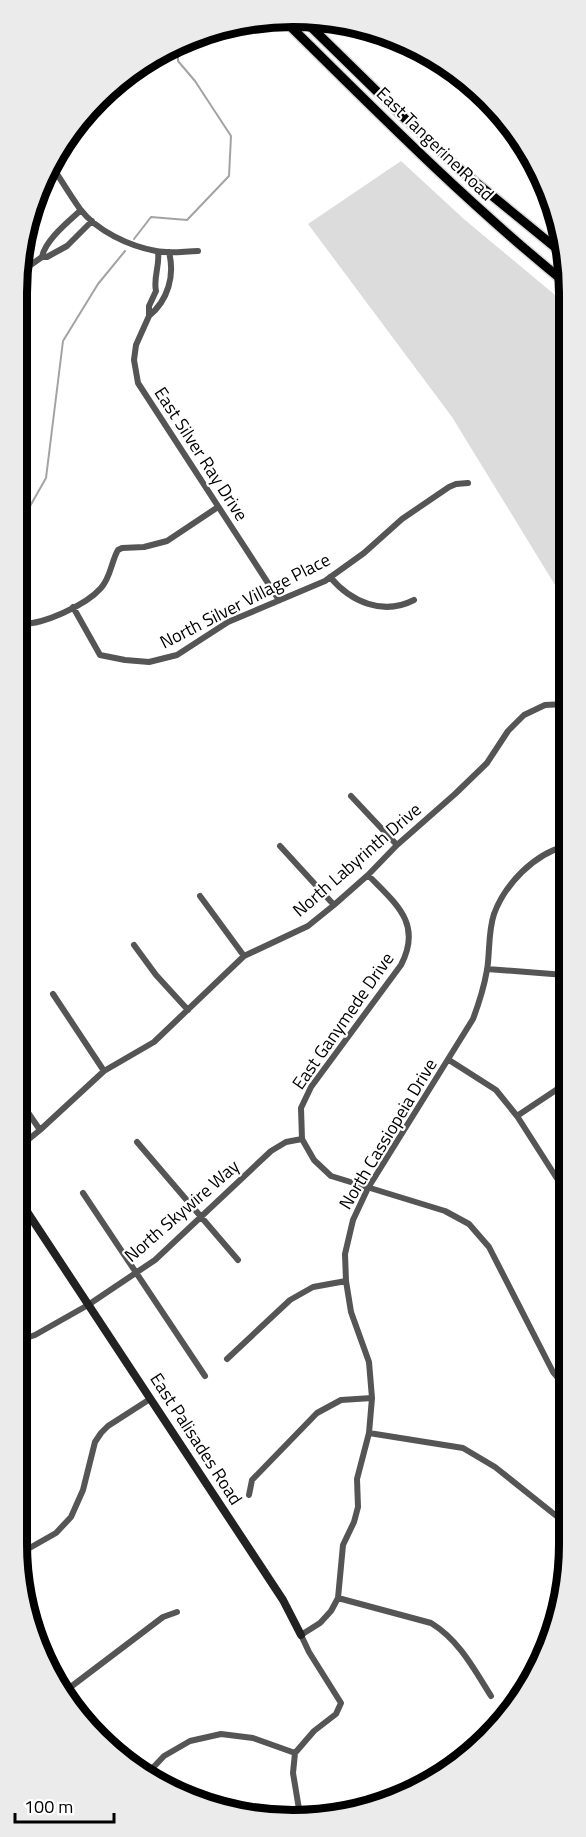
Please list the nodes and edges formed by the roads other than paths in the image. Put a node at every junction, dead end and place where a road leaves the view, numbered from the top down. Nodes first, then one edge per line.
1 (291, 27) edge
2 (312, 28) edge
3 (56, 172) edge
4 (81, 210) junction
5 (92, 221) junction
6 (555, 247) edge
7 (198, 251) dead end
8 (158, 252) junction
9 (169, 252) junction
10 (42, 257) junction
11 (29, 266) edge
12 (558, 277) edge
13 (148, 316) junction
14 (468, 483) dead end
15 (218, 507) junction
16 (330, 577) junction
17 (279, 600) junction
18 (414, 600) dead end
19 (73, 607) junction
20 (27, 623) edge
21 (559, 704) edge
22 (351, 796) dead end
23 (397, 845) junction
24 (280, 846) dead end
25 (559, 848) edge
26 (368, 875) junction
27 (200, 896) dead end
28 (334, 905) junction
29 (134, 945) dead end
30 (244, 956) junction
31 (487, 969) junction
32 (559, 974) edge
33 (53, 994) dead end
34 (188, 1010) junction
35 (449, 1060) junction
36 (104, 1071) junction
37 (559, 1088) edge
38 (27, 1112) edge
39 (517, 1116) junction
40 (40, 1131) junction
41 (302, 1139) junction
42 (27, 1141) edge
43 (137, 1142) dead end
44 (559, 1182) edge
45 (368, 1188) junction
46 (83, 1193) dead end
47 (27, 1212) edge
48 (200, 1217) junction
49 (238, 1260) dead end
50 (136, 1272) junction
51 (346, 1281) junction
52 (88, 1305) junction
53 (27, 1338) edge
54 (227, 1359) dead end
55 (205, 1376) dead end
56 (559, 1379) edge
57 (372, 1398) junction
58 (150, 1399) junction
59 (369, 1433) junction
60 (249, 1495) dead end
61 (559, 1518) edge
62 (27, 1549) edge
63 (338, 1598) junction
64 (177, 1612) dead end
65 (302, 1635) junction
66 (70, 1688) edge
67 (491, 1696) dead end
68 (295, 1753) junction
69 (152, 1769) edge
70 (299, 1810) edge

1 - 12 main road, East Tangerine Road
2 - 6 main road, East Tangerine Road
3 - 4 street
4 - 5 street
4 - 10 street
5 - 8 street
5 - 10 street
7 - 9 street
8 - 9 street
8 - 13 street, East Silver Ray Drive
9 - 13 street, East Silver Ray Drive
10 - 11 street
13 - 15 street, East Silver Ray Drive
14 - 16 street, North Silver Village Place
15 - 17 street, East Silver Ray Drive
15 - 19 street
16 - 17 street, North Silver Village Place
16 - 18 street
17 - 19 street, North Silver Village Place
19 - 20 street
21 - 23 street, North Labyrinth Drive
22 - 23 street
23 - 26 street, North Labyrinth Drive
24 - 28 street
25 - 31 street, North Cassiopeia Drive
26 - 28 street, North Labyrinth Drive
26 - 41 street, East Ganymede Drive
27 - 30 street
28 - 30 street, North Labyrinth Drive
29 - 34 street
30 - 34 street, North Labyrinth Drive
31 - 32 street
31 - 35 street, North Cassiopeia Drive
33 - 36 street
34 - 36 street, North Labyrinth Drive
35 - 39 street
35 - 45 street, North Cassiopeia Drive
36 - 40 street, North Labyrinth Drive
37 - 39 street
38 - 40 street
39 - 44 street
40 - 42 street, North Labyrinth Drive
41 - 45 street
41 - 48 street, North Skywire Way
43 - 48 street
45 - 51 street, North Cassiopeia Drive
45 - 56 street
46 - 50 street
47 - 52 street, East Palisades Road
48 - 49 street
48 - 50 street, North Skywire Way
50 - 52 street, North Skywire Way
50 - 55 street
51 - 54 street
51 - 57 street, North Cassiopeia Drive
52 - 53 street, North Skywire Way
52 - 58 street, East Palisades Road
57 - 59 street, North Cassiopeia Drive
57 - 60 street
58 - 62 street
58 - 65 street, East Palisades Road
59 - 61 street
59 - 63 street, North Cassiopeia Drive
63 - 65 street
63 - 67 street
64 - 66 street
65 - 68 street, East Palisades Road
68 - 69 street
68 - 70 street

